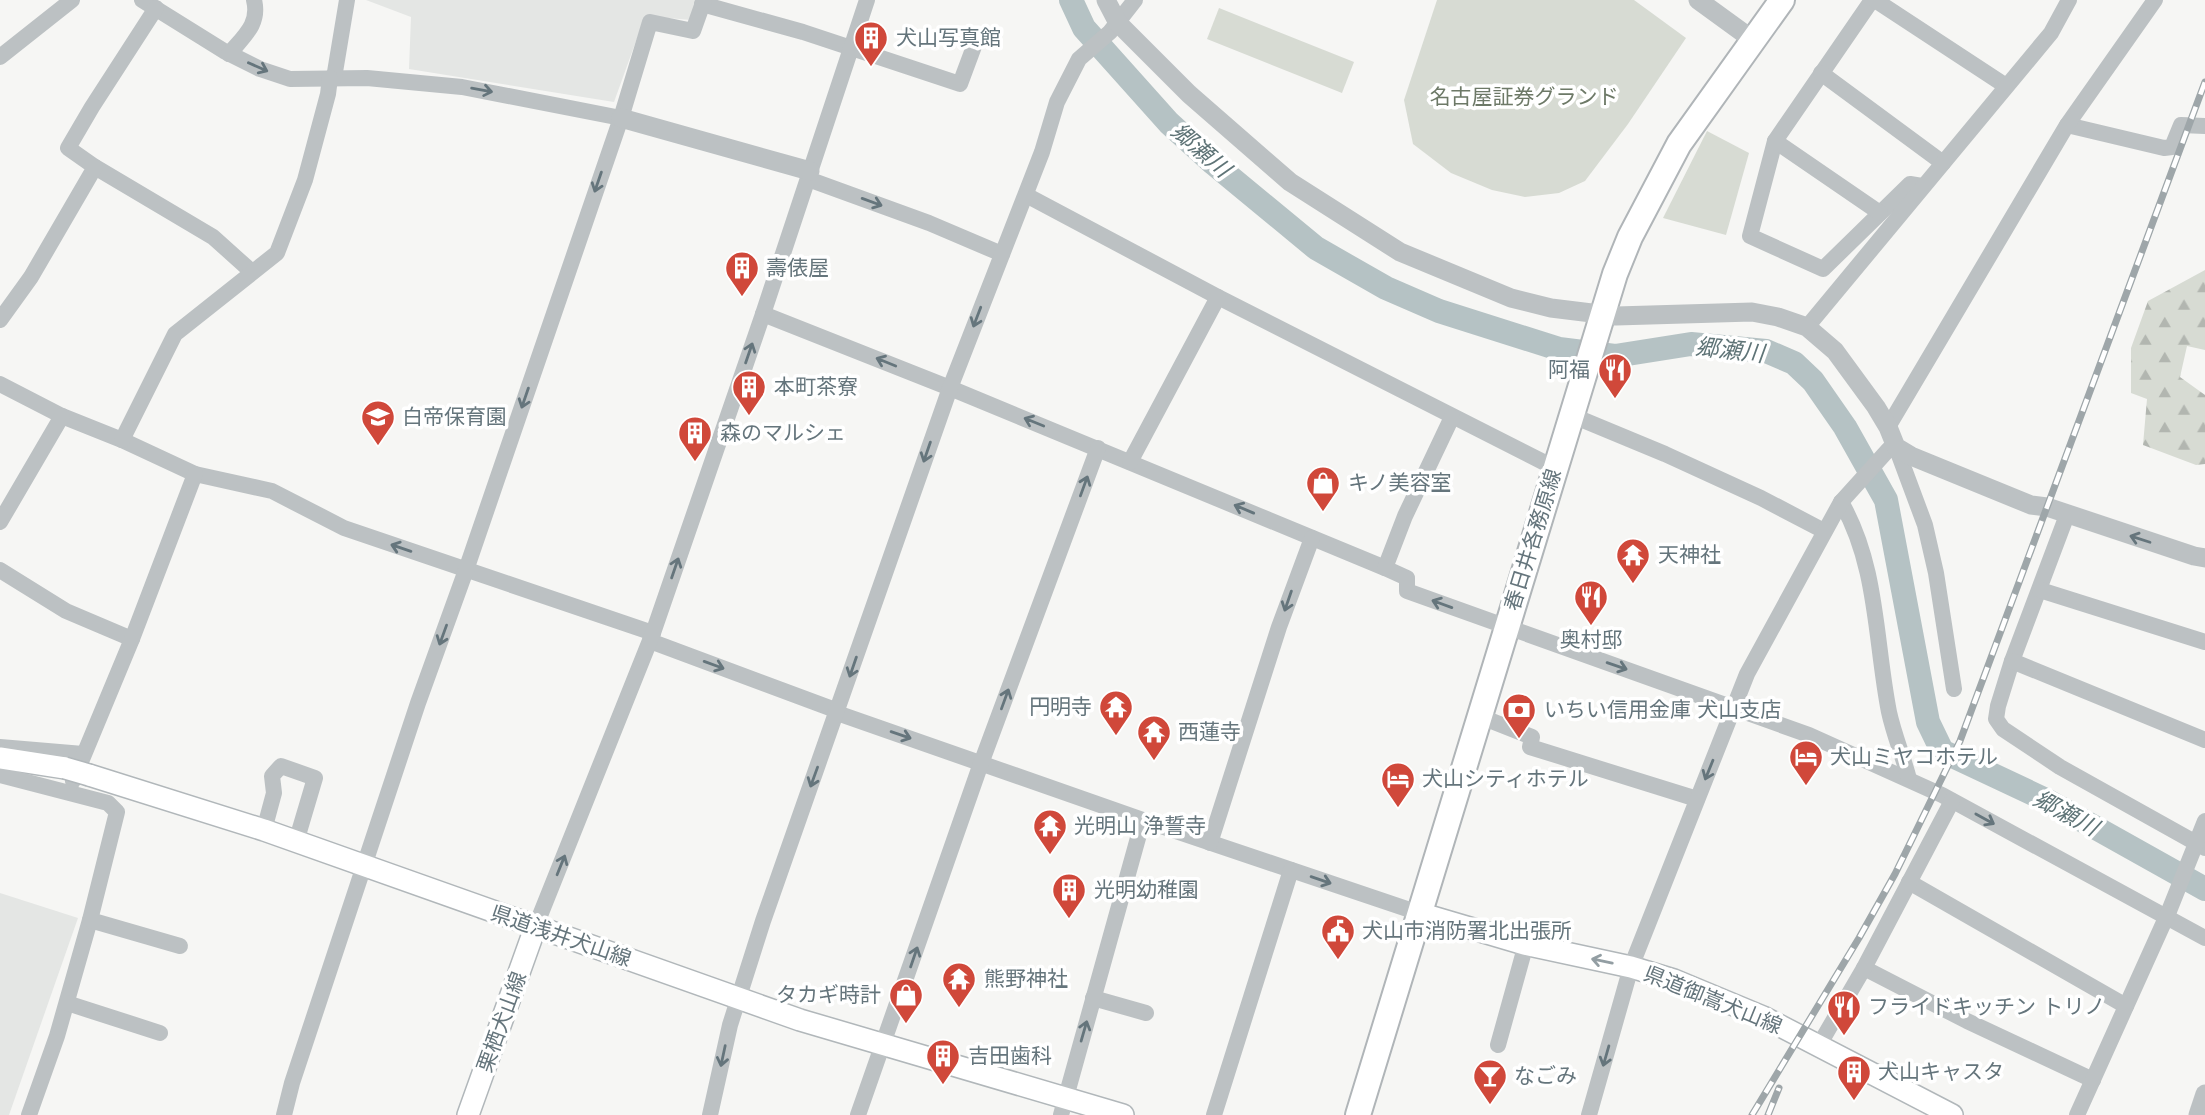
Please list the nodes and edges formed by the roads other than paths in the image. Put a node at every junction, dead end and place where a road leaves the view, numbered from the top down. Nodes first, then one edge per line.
1 (72, 0) edge
2 (254, 0) edge
3 (347, 0) edge
4 (867, 0) edge
5 (1106, 0) edge
6 (1135, 0) edge
7 (1698, 0) edge
8 (1782, 0) edge
9 (1874, 0) edge
10 (2155, 0) edge
11 (703, 2) edge
12 (2064, 2) edge
13 (149, 4) edge
14 (1114, 28) junction
15 (990, 35) dead end
16 (1753, 40) junction
17 (851, 48) junction
18 (229, 54) junction
19 (0, 57) edge
20 (1821, 73) junction
21 (332, 78) junction
22 (2006, 86) junction
23 (621, 118) junction
24 (2067, 125) junction
25 (2205, 126) edge
26 (1774, 141) junction
27 (1943, 163) junction
28 (95, 167) junction
29 (809, 175) junction
30 (1922, 186) junction
31 (1026, 195) junction
32 (1880, 213) junction
33 (1002, 254) junction
34 (253, 271) junction
35 (1218, 297) junction
36 (763, 314) junction
37 (0, 320) edge
38 (1600, 324) junction
39 (1807, 327) junction
40 (0, 384) edge
41 (950, 388) junction
42 (1571, 415) junction
43 (62, 416) junction
44 (1452, 417) junction
45 (1888, 427) junction
46 (122, 440) junction
47 (1098, 449) junction
48 (1889, 452) junction
49 (1130, 462) junction
50 (1555, 468) junction
51 (195, 474) junction
52 (1841, 502) junction
53 (2067, 515) junction
54 (0, 522) edge
55 (1824, 531) junction
56 (1312, 538) junction
57 (2205, 558) edge
58 (1385, 568) junction
59 (0, 570) edge
60 (466, 570) junction
61 (2040, 590) junction
62 (1506, 628) junction
63 (651, 637) junction
64 (132, 639) junction
65 (2205, 642) edge
66 (2012, 661) junction
67 (1954, 689) dead end
68 (1734, 707) junction
69 (837, 712) junction
70 (1479, 716) junction
71 (0, 740) edge
72 (2205, 740) edge
73 (0, 747) edge
74 (31, 748) junction
75 (83, 754) junction
76 (0, 758) edge
77 (981, 763) junction
78 (0, 775) edge
79 (1909, 779) junction
80 (69, 792) junction
81 (1697, 799) junction
82 (1952, 801) junction
83 (1143, 820) junction
84 (2205, 821) edge
85 (264, 830) junction
86 (296, 842) junction
87 (1210, 843) junction
88 (2199, 846) edge
89 (363, 865) junction
90 (1291, 870) junction
91 (1909, 882) junction
92 (1419, 913) junction
93 (2167, 914) junction
94 (90, 920) junction
95 (536, 928) junction
96 (2205, 938) edge
97 (1525, 944) junction
98 (180, 946) dead end
99 (1631, 967) junction
100 (1864, 968) junction
101 (738, 998) junction
102 (1093, 998) junction
103 (67, 1003) junction
104 (2126, 1006) junction
105 (1146, 1013) dead end
106 (160, 1033) dead end
107 (883, 1044) junction
108 (1498, 1045) dead end
109 (1818, 1047) junction
110 (2093, 1080) junction
111 (2205, 1094) edge
112 (1063, 1106) edge
113 (29, 1115) edge
114 (284, 1115) edge
115 (468, 1115) edge
116 (710, 1115) edge
117 (858, 1115) edge
118 (1123, 1115) edge
119 (1213, 1115) edge
120 (1358, 1115) edge
121 (1590, 1115) edge
122 (1952, 1115) edge
123 (2077, 1115) edge
124 (2197, 1115) edge

1 - 19 street
2 - 18 street
3 - 21 street
4 - 17 street
5 - 14 street
6 - 14 street
7 - 16 street
8 - 16 main road, 春日井各務原線
9 - 20 street
9 - 22 street
10 - 24 street
11 - 17 street
11 - 23 street
12 - 22 street
13 - 18 street
13 - 28 street
14 - 31 street
14 - 38 street
15 - 17 street
16 - 38 main road, 春日井各務原線
17 - 29 street
18 -> 21 street
20 - 26 street
20 - 27 street
21 -> 23 street
21 - 34 street
22 - 27 street
23 - 29 street
23 -> 60 street
24 - 25 street
24 - 45 street
26 - 32 street
26 - 32 street
27 - 30 street
28 - 34 street
28 - 37 street
29 -> 33 street
29 - 36 street
30 - 32 street
30 - 39 street
31 - 33 street
31 - 35 street
33 -> 41 street
34 - 46 street
35 - 44 street
35 - 49 street
41 -> 36 street
63 -> 36 street
38 - 39 street
38 - 42 main road, 春日井各務原線
39 - 45 street
40 - 43 street
47 -> 41 street
41 -> 69 street
42 - 50 main road, 春日井各務原線
42 - 55 street
43 - 46 street
43 - 54 street
44 - 50 street
44 - 58 street
45 - 48 street
46 - 51 street
47 - 49 street
77 -> 47 street
48 - 52 street
48 - 53 street
48 - 67 street
56 -> 49 street
50 - 62 main road, 春日井各務原線
60 -> 51 street
51 - 64 street
52 - 55 street
52 - 79 street
57 -> 53 street
53 - 61 street
55 - 68 street
56 - 58 street
56 -> 87 street
62 -> 58 street
59 - 64 street
60 - 63 street
60 -> 89 street
61 - 65 street
61 - 66 street
62 -> 68 street
62 - 70 main road, 春日井各務原線
63 -> 69 street
95 -> 63 street
64 - 75 street
66 - 72 street
66 - 88 street
68 - 79 street
68 -> 81 street
69 -> 77 street
69 -> 101 street
70 - 81 street
70 - 92 main road, 春日井各務原線
71 - 74 street
73 - 74 street
74 - 75 street
75 - 80 street
76 - 85 main road, 県道浅井犬山線, bridge
77 - 83 street
107 -> 77 street
78 - 80 street
79 - 82 street
80 - 94 street
81 - 99 street
82 - 91 street
82 -> 93 street
83 - 87 street
83 - 102 street
84 - 88 street
85 - 86 main road, 県道浅井犬山線
85 - 86 street
86 - 89 main road, 県道浅井犬山線
87 - 90 street
88 - 93 street
89 - 95 main road, 県道浅井犬山線
89 - 114 street
90 -> 92 street
90 - 119 street
91 - 100 street
91 - 104 street
92 - 97 main road, 県道御嵩犬山線
92 - 120 main road, 春日井各務原線
93 - 96 street
93 - 104 street
94 - 98 street
94 - 103 street
95 - 101 main road, 県道浅井犬山線
95 - 115 main road, 栗栖犬山線
99 -> 97 main road, 県道御嵩犬山線
97 - 108 street
99 - 109 main road, 県道御嵩犬山線
99 -> 121 street
100 - 109 street
100 - 110 street
101 - 107 main road, 県道浅井犬山線
101 -> 116 street
102 - 105 street
112 -> 102 street
103 - 106 street
103 - 113 street
104 - 110 street
107 - 112 main road, 県道浅井犬山線
107 - 117 street
109 - 122 main road, 県道御嵩犬山線
110 - 123 street
111 - 124 street
112 - 118 main road, 県道浅井犬山線

